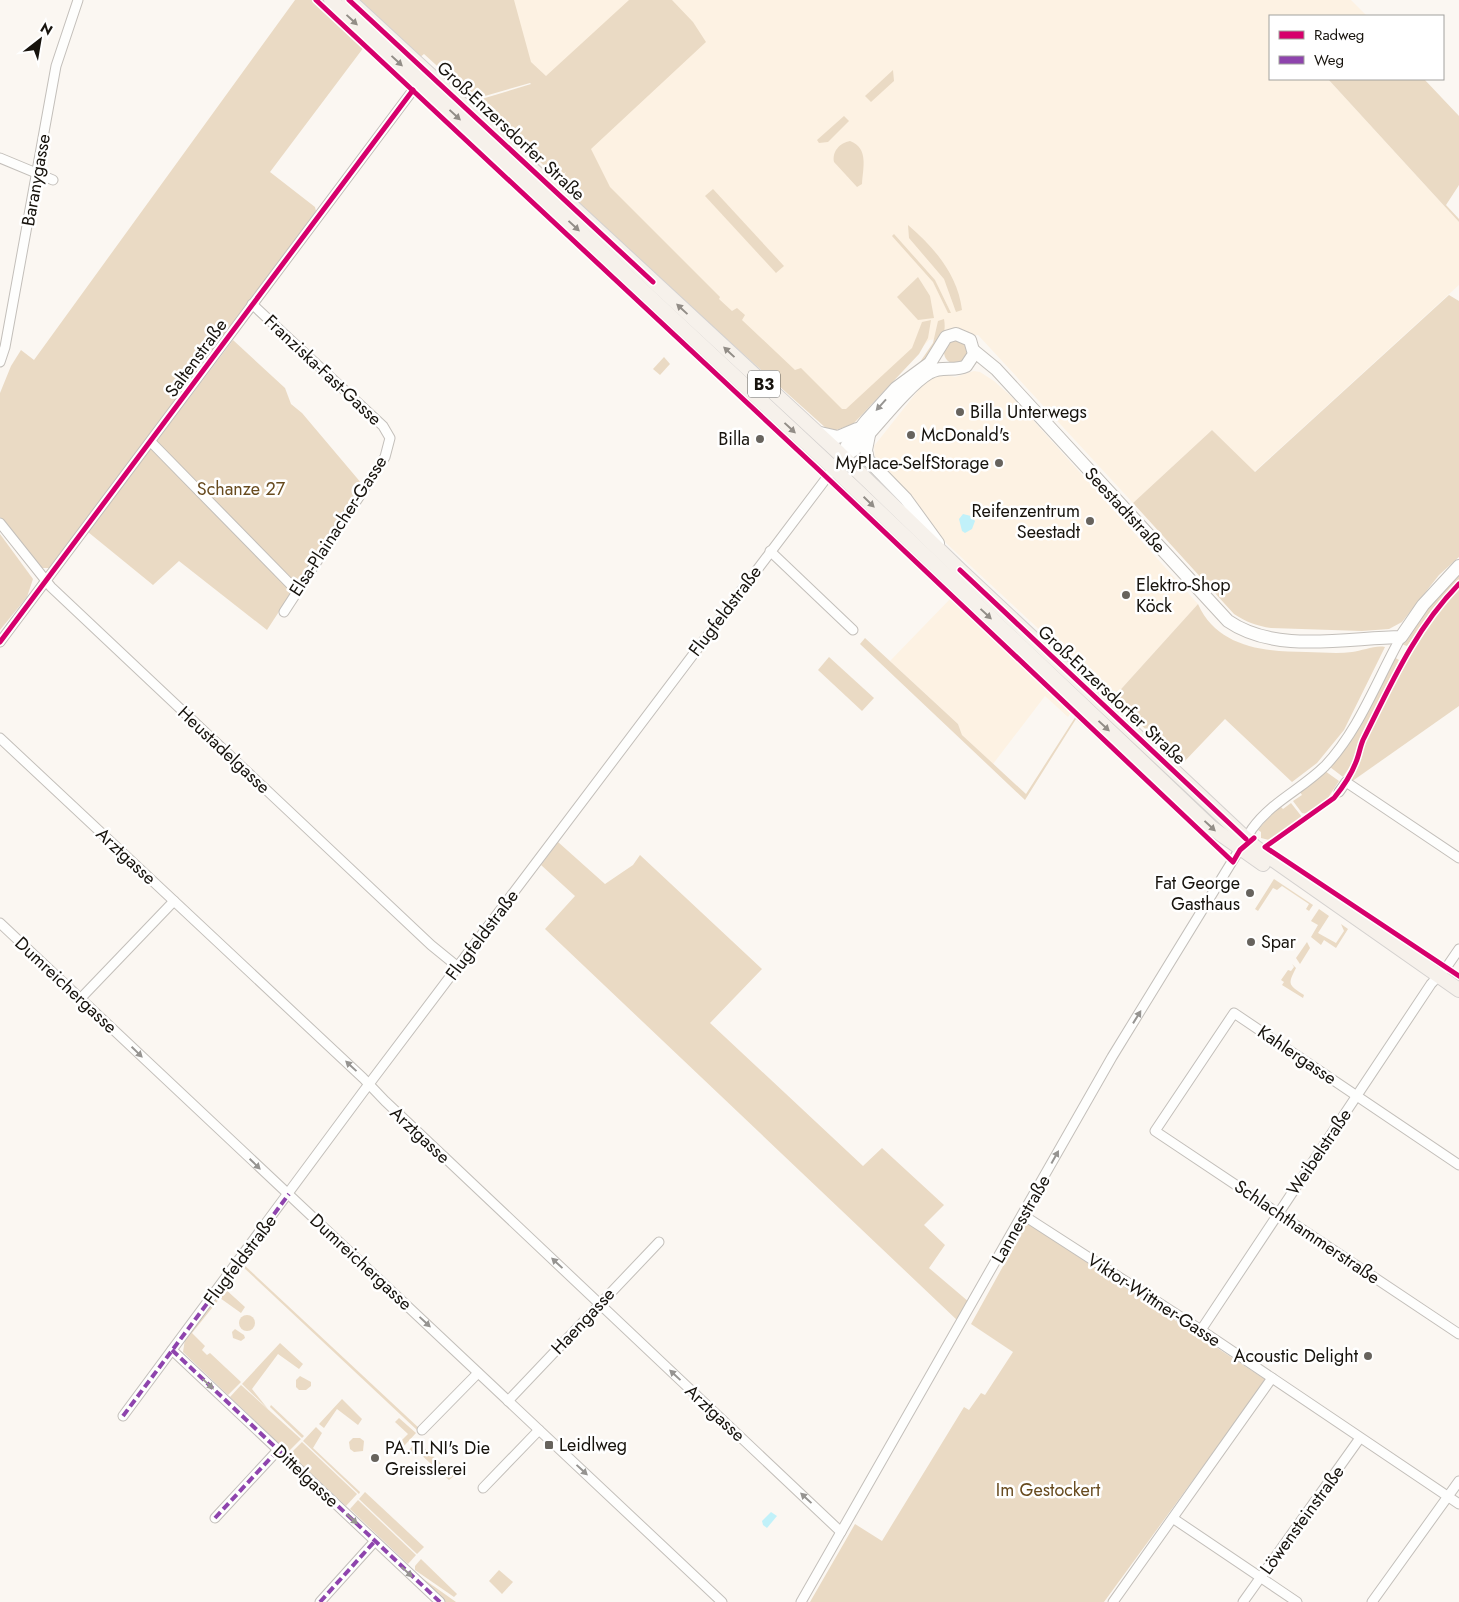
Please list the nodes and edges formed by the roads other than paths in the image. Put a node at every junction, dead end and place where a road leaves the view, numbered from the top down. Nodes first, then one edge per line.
1 (78, 0) edge
2 (330, 0) edge
3 (349, 0) edge
4 (423, 77) junction
5 (0, 158) edge
6 (37, 173) junction
7 (53, 180) dead end
8 (252, 304) junction
9 (938, 349) junction
10 (974, 351) junction
11 (0, 362) edge
12 (968, 364) junction
13 (952, 369) junction
14 (1002, 377) junction
15 (866, 421) junction
16 (816, 432) junction
17 (868, 435) junction
18 (390, 438) joint
19 (151, 442) junction
20 (843, 457) junction
21 (834, 468) junction
22 (0, 523) edge
23 (770, 551) junction
24 (1459, 566) edge
25 (960, 570) junction
26 (45, 580) junction
27 (297, 591) junction
28 (284, 612) dead end
29 (853, 630) dead end
30 (1400, 637) junction
31 (0, 642) edge
32 (0, 738) edge
33 (1339, 792) dead end
34 (1243, 845) junction
35 (1459, 858) edge
36 (174, 901) junction
37 (0, 923) edge
38 (1459, 949) edge
39 (458, 967) junction
40 (1439, 977) junction
41 (1459, 990) edge
42 (80, 998) junction
43 (369, 1085) junction
44 (1357, 1096) junction
45 (1155, 1131) joint
46 (1459, 1165) edge
47 (289, 1194) junction
48 (1278, 1214) junction
49 (1023, 1215) junction
50 (659, 1242) dead end
51 (600, 1304) junction
52 (1201, 1330) junction
53 (1459, 1334) edge
54 (172, 1350) junction
55 (478, 1372) junction
56 (1272, 1378) junction
57 (508, 1401) junction
58 (123, 1416) dead end
59 (422, 1430) dead end
60 (539, 1430) junction
61 (1360, 1438) junction
62 (278, 1450) junction
63 (1459, 1481) edge
64 (483, 1488) dead end
65 (1448, 1496) junction
66 (1459, 1504) edge
67 (215, 1518) dead end
68 (1174, 1519) junction
69 (841, 1532) junction
70 (375, 1541) junction
71 (1261, 1578) junction
72 (320, 1602) edge
73 (440, 1602) edge
74 (722, 1602) edge
75 (801, 1602) edge
76 (1113, 1602) edge
77 (1243, 1602) edge
78 (1297, 1602) edge
79 (1372, 1602) edge

1 - 6 street, Baranygasse
2 -> 4 main road, Groß-Enzersdorfer Straße / B3
3 - 4 main road, Groß-Enzersdorfer Straße / B3
4 - 8 street, Saltenstraße
16 -> 4 main road, Groß-Enzersdorfer Straße / B3
4 -> 21 main road, Groß-Enzersdorfer Straße / B3
5 - 6 street
6 - 7 street
6 - 11 street, Baranygasse
8 - 18 street, Franziska-Fast-Gasse
8 - 19 street, Saltenstraße
9 - 10 street, Seestadtstraße
9 - 13 street
9 -> 15 street, Seestadtstraße
10 - 12 street
10 - 14 street, Seestadtstraße
12 - 13 street
12 - 14 street, Seestadtstraße
13 - 17 street
14 - 30 street, Seestadtstraße
15 - 16 street
15 - 20 street, Seestadtstraße
16 - 20 main road, Groß-Enzersdorfer Straße / B3
17 - 20 street
17 - 25 street
18 - 27 street, Elsa-Plainacher-Gasse
19 - 26 street, Saltenstraße
19 - 27 street
20 - 21 street, Flugfeldstraße
20 - 25 main road, Groß-Enzersdorfer Straße / B3
21 - 23 street, Flugfeldstraße
21 -> 34 main road, Groß-Enzersdorfer Straße / B3
22 - 26 street, Heustadelgasse
23 - 29 street
23 - 39 street, Flugfeldstraße
24 - 30 street
25 - 34 main road, Groß-Enzersdorfer Straße / B3
26 - 31 street, Saltenstraße
26 - 39 street, Heustadelgasse
27 - 28 street, Elsa-Plainacher-Gasse
30 - 34 street, Lannesstraße
32 - 36 street, Arztgasse
33 - 35 street
34 - 40 main road, B3
49 -> 34 street, Lannesstraße
36 - 42 street
43 -> 36 street, Arztgasse
37 - 42 street, Dumreichergasse
38 - 40 street, Weibelstraße
39 - 43 street, Flugfeldstraße
40 - 41 main road, B3
40 - 44 street, Weibelstraße
42 -> 47 street, Dumreichergasse
43 - 47 street, Flugfeldstraße
51 -> 43 street, Arztgasse
44 - 45 street, Kahlergasse
44 - 46 street, Kahlergasse
44 - 48 street, Weibelstraße
45 - 48 street, Schlachthammerstraße
47 - 54 street, Flugfeldstraße
47 -> 55 street, Dumreichergasse
48 - 52 street, Weibelstraße
48 - 53 street, Schlachthammerstraße
49 - 52 street, Viktor-Wittner-Gasse
49 - 69 street, Lannesstraße
50 - 51 street, Haengasse
51 - 57 street, Haengasse
69 -> 51 street, Arztgasse
52 - 56 street, Viktor-Wittner-Gasse
54 - 58 street, Flugfeldstraße
54 -> 62 street, Dittelgasse
55 - 57 street, Dumreichergasse
55 - 59 street
56 - 61 street, Viktor-Wittner-Gasse
56 - 68 street
57 - 60 street, Dumreichergasse
60 - 64 street
60 -> 74 street, Dumreichergasse
61 - 65 street, Viktor-Wittner-Gasse
61 - 71 street, Löwensteinstraße
62 - 67 street
62 -> 70 street, Dittelgasse
63 - 65 street
65 - 66 street, Viktor-Wittner-Gasse
65 - 79 street
68 - 71 street
68 - 76 street
69 - 75 street, Lannesstraße
70 - 72 street
70 -> 73 street, Dittelgasse
71 - 77 street, Löwensteinstraße
71 - 78 street

